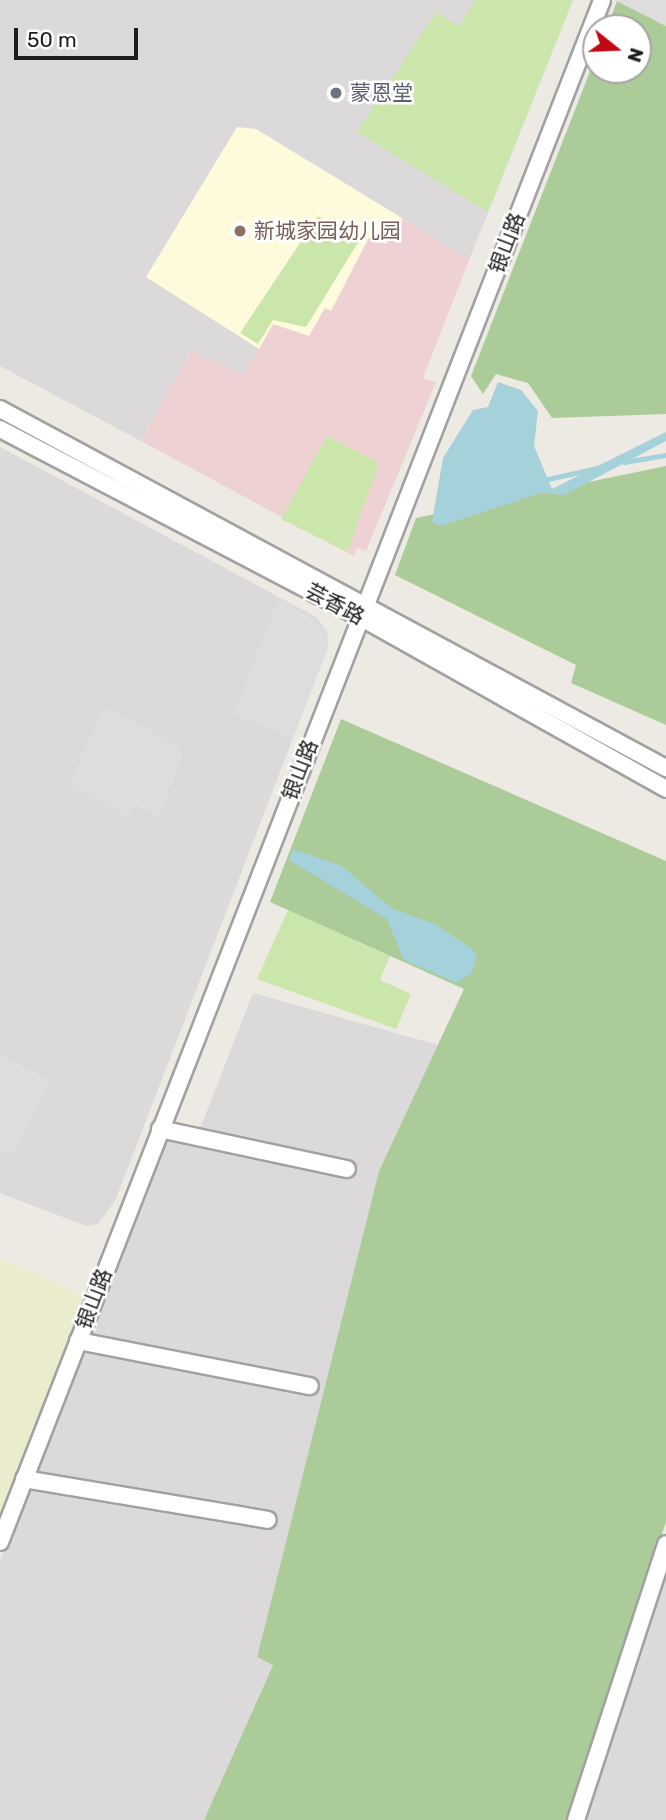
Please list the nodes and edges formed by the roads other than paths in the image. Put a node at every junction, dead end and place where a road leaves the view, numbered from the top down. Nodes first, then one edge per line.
1 (602, 0) edge
2 (0, 409) edge
3 (0, 429) edge
4 (366, 601) junction
5 (360, 617) junction
6 (666, 768) edge
7 (666, 789) edge
8 (160, 1129) junction
9 (347, 1169) dead end
10 (78, 1341) junction
11 (310, 1386) dead end
12 (24, 1479) junction
13 (268, 1520) dead end
14 (0, 1542) edge
15 (666, 1544) edge
16 (576, 1820) edge

1 - 4 street, 银山路
2 - 4 street, 芸香路
3 - 5 street, 芸香路
4 - 5 street, 银山路
4 - 6 street, 芸香路
5 - 7 street, 芸香路
5 - 8 street, 银山路
8 - 9 street
8 - 10 street, 银山路
10 - 11 street
10 - 12 street, 银山路
12 - 13 street
12 - 14 street, 银山路
15 - 16 street

